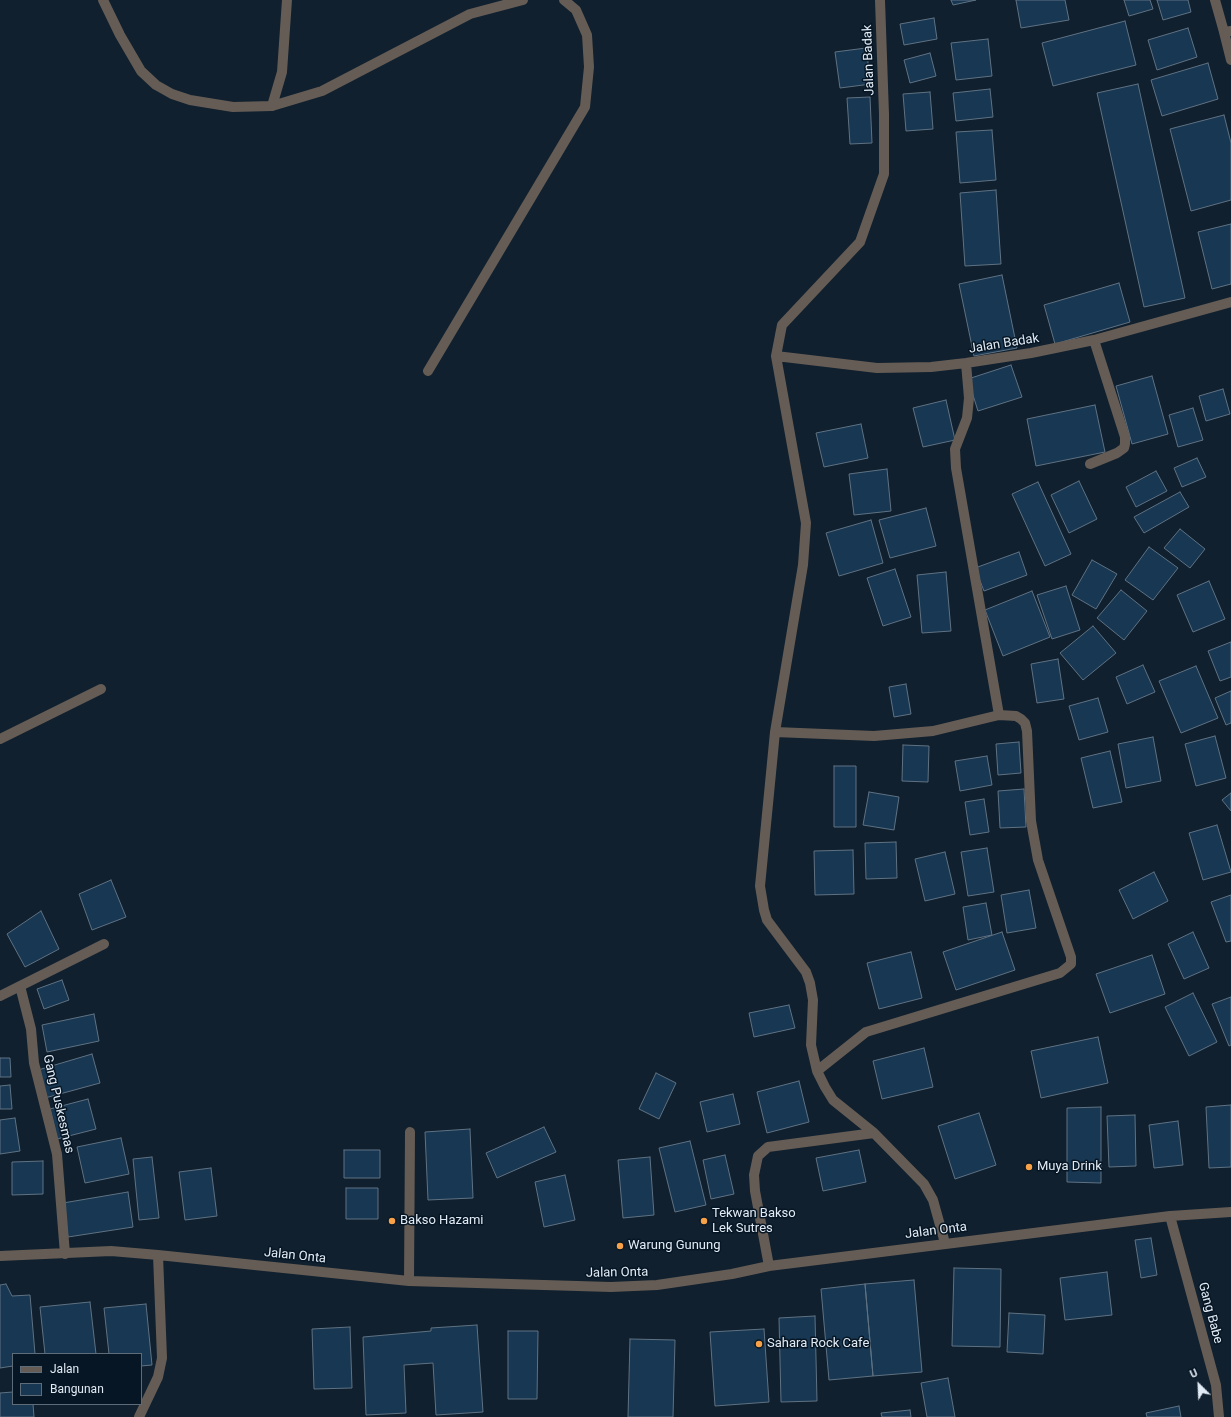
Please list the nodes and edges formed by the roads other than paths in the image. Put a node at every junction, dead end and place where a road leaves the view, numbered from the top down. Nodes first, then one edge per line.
1 (103, 0) edge
2 (287, 0) edge
3 (523, 0) edge
4 (564, 0) edge
5 (880, 0) edge
6 (1215, 0) edge
7 (1227, 32) edge
8 (1231, 60) edge
9 (272, 106) junction
10 (1231, 302) edge
11 (1094, 340) junction
12 (776, 356) junction
13 (966, 363) junction
14 (428, 371) dead end
15 (1090, 464) dead end
16 (101, 689) dead end
17 (999, 715) junction
18 (775, 732) junction
19 (0, 739) edge
20 (104, 944) dead end
21 (20, 986) junction
22 (0, 996) edge
23 (816, 1071) junction
24 (410, 1132) dead end
25 (874, 1133) junction
26 (1231, 1212) edge
27 (1170, 1216) junction
28 (945, 1243) junction
29 (65, 1254) junction
30 (158, 1255) junction
31 (0, 1256) edge
32 (769, 1266) junction
33 (409, 1281) junction
34 (139, 1417) edge
35 (1219, 1417) edge

1 - 9 street
2 - 9 street
3 - 9 street
4 - 14 street
5 - 12 street, Jalan Badak
6 - 7 street
7 - 8 street
10 - 11 street, Jalan Badak
11 - 13 street, Jalan Badak
11 - 15 street
12 - 13 street, Jalan Badak
12 - 18 street
13 - 17 street
16 - 19 street
17 - 18 street
17 - 23 street
18 - 23 street
20 - 21 street
21 - 22 street
21 - 29 street, Gang Puskesmas
23 - 25 street
24 - 33 street
25 - 28 street
25 - 32 street
26 - 27 street, Jalan Onta
27 - 28 street, Jalan Onta
27 - 35 street, Gang Babe
28 - 32 street, Jalan Onta
29 - 30 street, Jalan Onta
29 - 31 street, Jalan Onta
30 - 33 street, Jalan Onta
30 - 34 street
32 - 33 street, Jalan Onta

